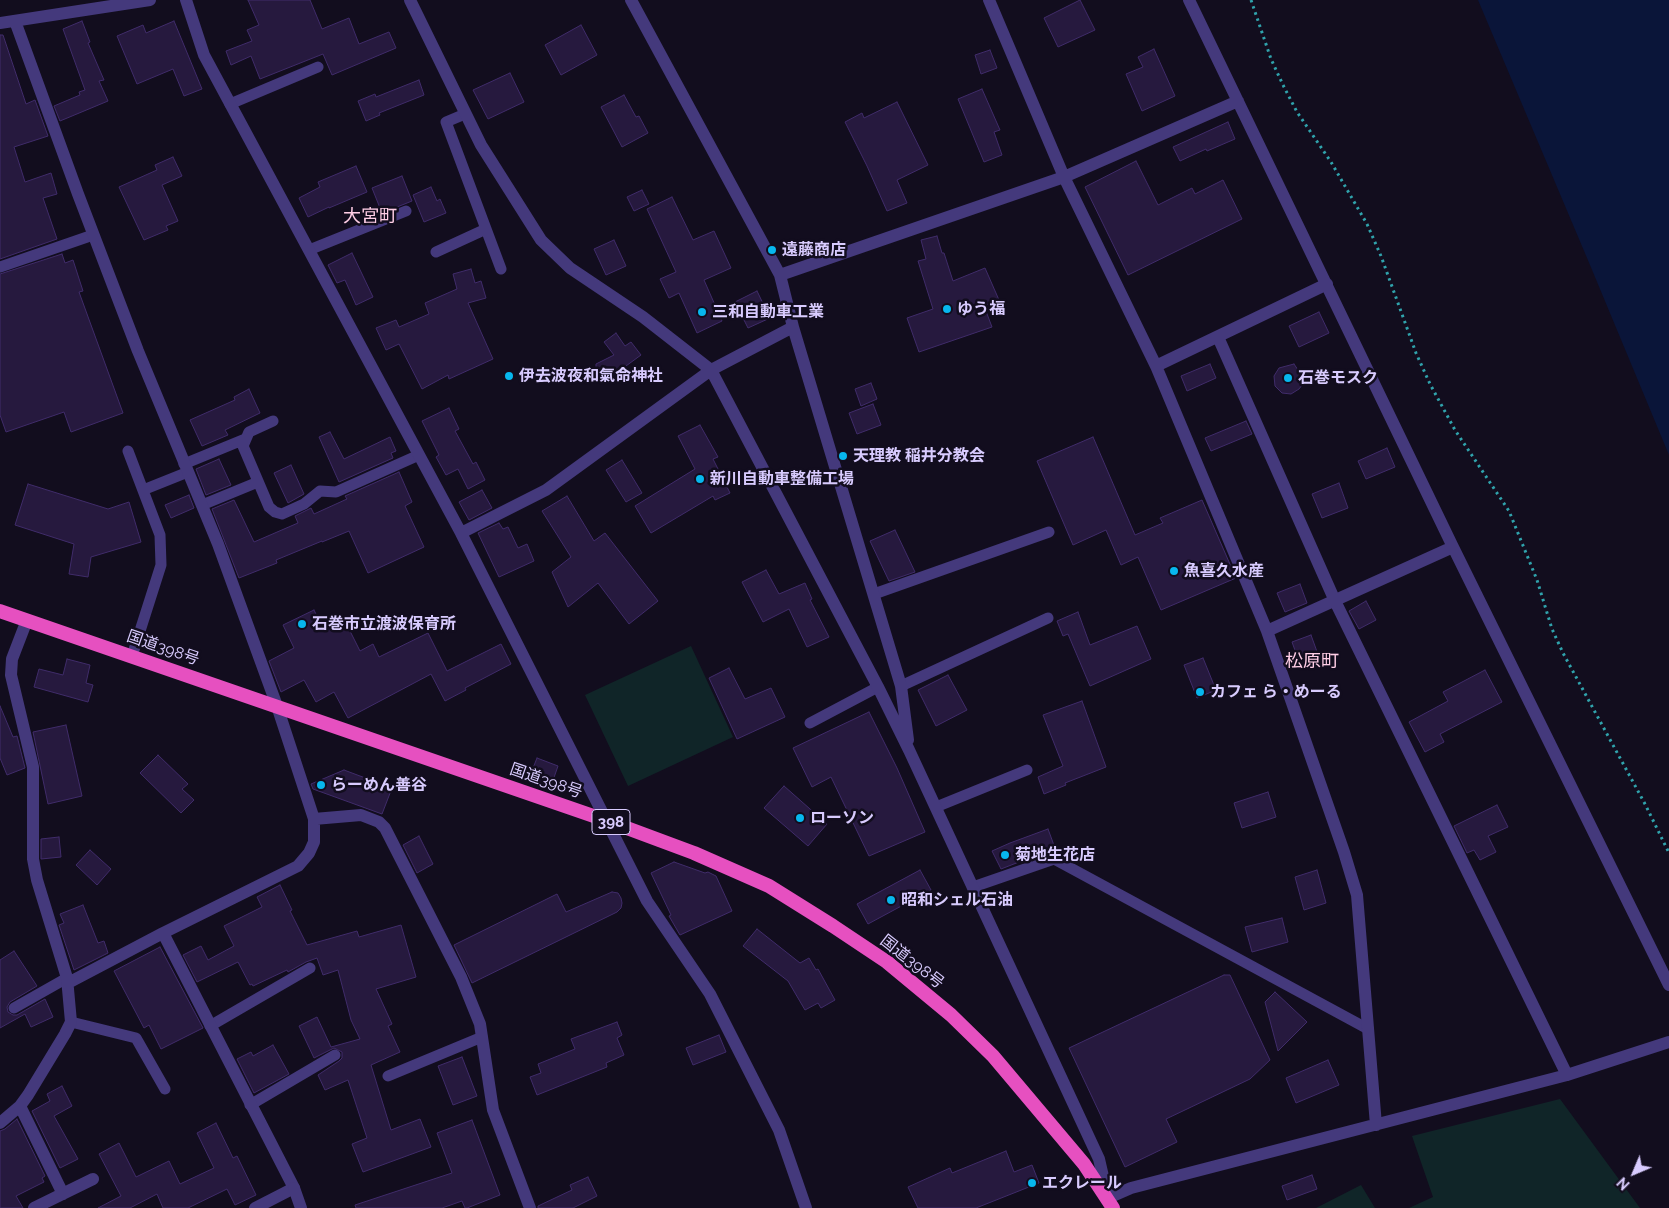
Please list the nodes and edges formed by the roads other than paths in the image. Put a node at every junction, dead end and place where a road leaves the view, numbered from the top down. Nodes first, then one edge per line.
1 (150, 0) edge
2 (186, 0) edge
3 (410, 0) edge
4 (631, 0) edge
5 (989, 0) edge
6 (1189, 0) edge
7 (15, 21) junction
8 (0, 23) edge
9 (318, 67) dead end
10 (1238, 102) junction
11 (230, 104) junction
12 (466, 114) junction
13 (1064, 177) junction
14 (406, 211) dead end
15 (486, 229) junction
16 (93, 235) junction
17 (309, 250) junction
18 (436, 252) dead end
19 (0, 267) edge
20 (501, 269) dead end
21 (780, 275) junction
22 (1327, 284) junction
23 (793, 327) junction
24 (1218, 337) junction
25 (1156, 366) junction
26 (710, 370) junction
27 (272, 421) dead end
28 (245, 439) junction
29 (128, 451) dead end
30 (419, 455) junction
31 (186, 468) junction
32 (258, 482) junction
33 (143, 490) junction
34 (202, 506) junction
35 (1049, 532) dead end
36 (461, 533) junction
37 (1452, 547) junction
38 (874, 594) junction
39 (1335, 601) junction
40 (0, 611) edge
41 (1048, 618) dead end
42 (27, 620) junction
43 (1267, 631) junction
44 (132, 656) junction
45 (902, 686) junction
46 (878, 687) junction
47 (277, 706) junction
48 (810, 723) dead end
49 (909, 750) junction
50 (1027, 770) dead end
51 (936, 807) junction
52 (314, 819) junction
53 (608, 821) junction
54 (973, 887) junction
55 (163, 933) junction
56 (310, 968) dead end
57 (68, 981) junction
58 (1669, 985) edge
59 (14, 1008) dead end
60 (71, 1022) junction
61 (210, 1026) junction
62 (1368, 1029) junction
63 (482, 1037) junction
64 (1669, 1042) edge
65 (335, 1055) dead end
66 (1567, 1075) junction
67 (388, 1076) dead end
68 (165, 1089) dead end
69 (250, 1105) junction
70 (20, 1106) junction
71 (0, 1123) edge
72 (1376, 1125) junction
73 (92, 1179) dead end
74 (294, 1188) junction
75 (63, 1194) junction
76 (1111, 1203) edge
77 (34, 1208) edge
78 (255, 1208) edge
79 (301, 1208) edge
80 (530, 1208) edge
81 (806, 1208) edge

1 - 7 street
2 - 11 street
3 - 12 street
4 - 21 street
5 - 13 street
6 - 10 street
7 - 8 street
7 - 16 street
9 - 11 lane
10 - 13 street
10 - 22 street
11 - 17 street
12 - 15 lane
12 - 26 street
13 - 21 street
13 - 25 street
14 - 17 lane
15 - 18 lane
15 - 20 lane
16 - 19 lane
16 - 31 street
17 - 30 street
21 - 23 street
22 - 24 street
22 - 37 street
23 - 26 street
23 - 38 street
24 - 25 street
24 - 39 street
25 - 43 street
26 - 36 street
26 - 46 street
27 - 28 lane
28 - 31 lane
28 - 32 lane
29 - 33 lane
30 - 32 lane
30 - 36 street
31 - 33 lane
31 - 34 street
32 - 34 lane
33 - 44 lane
34 - 47 street
35 - 38 lane
36 - 53 street
37 - 39 street
37 - 58 street
38 - 45 street
39 - 43 street
39 - 66 street
40 - 42 highway, 国道398号 / 398
41 - 45 lane
42 - 44 highway, 国道398号 / 398
42 - 57 street
43 - 62 street
44 - 47 highway, 国道398号 / 398
45 - 49 street
46 - 48 lane
46 - 49 street
47 - 52 street
47 - 53 highway, 国道398号 / 398
49 - 51 street
50 - 51 lane
51 - 54 street
52 - 55 street
52 - 63 street
53 - 76 highway, 国道398号 / 398
53 - 81 street
54 - 62 lane
54 - 76 street
55 - 57 street
55 - 61 street
56 - 61 lane
57 - 59 lane
57 - 60 street
60 - 68 lane
60 - 70 street
61 - 69 street
62 - 72 street
63 - 67 lane
63 - 80 street
64 - 66 street
65 - 69 lane
66 - 72 street
69 - 74 street
70 - 71 street
70 - 75 street
72 - 76 street
73 - 75 street
74 - 78 street
74 - 79 street
75 - 77 street

